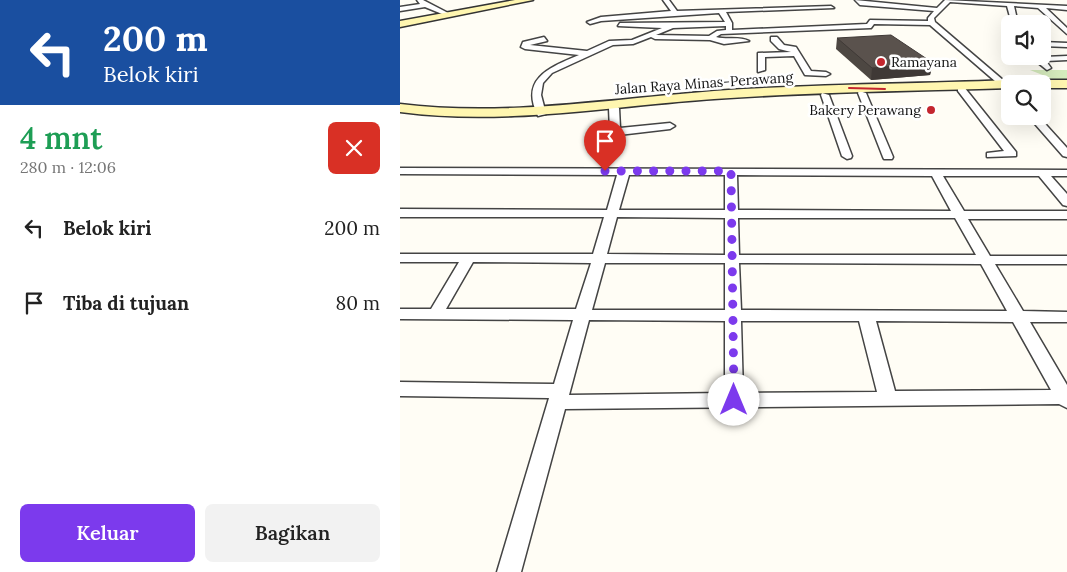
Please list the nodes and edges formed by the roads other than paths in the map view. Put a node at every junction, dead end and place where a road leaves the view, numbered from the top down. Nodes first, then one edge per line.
1 (411, 0) edge
2 (529, 0) edge
3 (666, 0) edge
4 (742, 0) edge
5 (785, 0) edge
6 (858, 0) edge
7 (949, 0) edge
8 (400, 2) edge
9 (422, 2) edge
10 (718, 2) dead end
11 (1010, 4) junction
12 (1040, 6) junction
13 (400, 8) edge
14 (831, 8) dead end
15 (1067, 8) edge
16 (781, 9) junction
17 (792, 9) junction
18 (722, 10) junction
19 (939, 10) junction
20 (746, 11) junction
21 (675, 13) junction
22 (449, 15) junction
23 (1013, 15) edge
24 (863, 18) dead end
25 (799, 21) dead end
26 (590, 22) dead end
27 (932, 23) junction
28 (400, 24) edge
29 (871, 24) junction
30 (620, 26) dead end
31 (672, 26) junction
32 (731, 26) junction
33 (1067, 32) edge
34 (651, 36) junction
35 (712, 38) junction
36 (544, 39) dead end
37 (765, 39) dead end
38 (774, 39) junction
39 (756, 40) dead end
40 (1051, 44) edge
41 (1067, 45) edge
42 (586, 53) junction
43 (796, 54) junction
44 (1067, 58) edge
45 (1047, 68) dead end
46 (761, 70) dead end
47 (826, 74) dead end
48 (1001, 81) edge
49 (1051, 84) edge
50 (1067, 84) edge
51 (1001, 87) edge
52 (1001, 87) edge
53 (1051, 88) edge
54 (1067, 88) edge
55 (961, 89) junction
56 (862, 93) junction
57 (825, 95) junction
58 (400, 108) edge
59 (614, 108) junction
60 (541, 112) junction
61 (400, 113) edge
62 (1041, 125) edge
63 (670, 126) dead end
64 (615, 132) junction
65 (1067, 154) edge
66 (991, 155) dead end
67 (847, 156) dead end
68 (607, 157) dead end
69 (888, 158) dead end
70 (400, 171) edge
71 (624, 171) junction
72 (731, 171) junction
73 (935, 172) junction
74 (1042, 173) junction
75 (1067, 173) edge
76 (1067, 202) edge
77 (400, 213) edge
78 (613, 213) junction
79 (731, 213) junction
80 (959, 214) junction
81 (1067, 215) edge
82 (400, 258) edge
83 (469, 258) junction
84 (601, 259) junction
85 (731, 259) junction
86 (986, 260) junction
87 (1067, 260) edge
88 (400, 314) edge
89 (435, 314) junction
90 (583, 315) junction
91 (734, 316) junction
92 (866, 316) junction
93 (1019, 317) junction
94 (1067, 317) edge
95 (400, 389) edge
96 (1065, 395) edge
97 (558, 397) junction
98 (888, 399) junction
99 (734, 400) junction
100 (509, 572) edge

1 - 8 street
2 - 22 main road
3 - 21 street
4 - 20 street
5 - 17 street
6 - 19 street
7 - 11 street
7 - 19 street
9 - 13 street
9 - 22 street
10 - 18 street
11 - 12 street
11 - 23 street
12 - 15 street
12 - 33 street
14 - 17 street
16 - 17 street
16 - 20 street
16 - 25 street
18 - 20 street
18 - 21 street
18 - 32 street
19 - 27 street
21 - 26 street
22 - 28 main road
24 - 29 street
27 - 29 street
27 - 48 street
29 - 32 street
29 - 38 street
30 - 31 street
31 - 32 street
31 - 34 street
32 - 35 street
34 - 35 street
34 - 42 street
35 - 39 street
36 - 42 street
37 - 38 street
38 - 43 street
40 - 41 street
42 - 60 street
43 - 46 street
43 - 47 street
44 - 45 street
49 - 50 main road
51 - 55 main road, Jalan Raya Minas-Perawang
52 - 60 main road, Jalan Raya Minas-Perawang
53 - 54 main road
55 - 56 main road, Jalan Raya Minas-Perawang
55 - 66 street
56 - 57 main road, Jalan Raya Minas-Perawang
56 - 69 street
57 - 59 main road, Jalan Raya Minas-Perawang
57 - 67 street
58 - 60 main road, Jalan Raya Minas-Perawang
59 - 60 main road, Jalan Raya Minas-Perawang
59 - 64 street
60 - 61 main road, Jalan Raya Minas-Perawang
62 - 65 street
63 - 64 street
64 - 68 street
70 - 71 street
71 - 72 street
71 - 78 street
72 - 73 street
72 - 79 street
73 - 74 street
73 - 80 street
74 - 75 street
74 - 76 street
77 - 78 street
78 - 79 street
78 - 84 street
79 - 80 street
79 - 85 street
80 - 81 street
80 - 86 street
82 - 83 street
83 - 84 street
83 - 89 street
84 - 85 street
84 - 90 street
85 - 86 street
85 - 91 street
86 - 87 street
86 - 93 street
88 - 89 street
89 - 90 street
90 - 91 street
90 - 97 street
91 - 92 street
91 - 99 street
92 - 93 street
92 - 98 street
93 - 94 street
93 - 96 street
95 - 97 street
96 - 98 street
97 - 99 street
97 - 100 street
98 - 99 street

